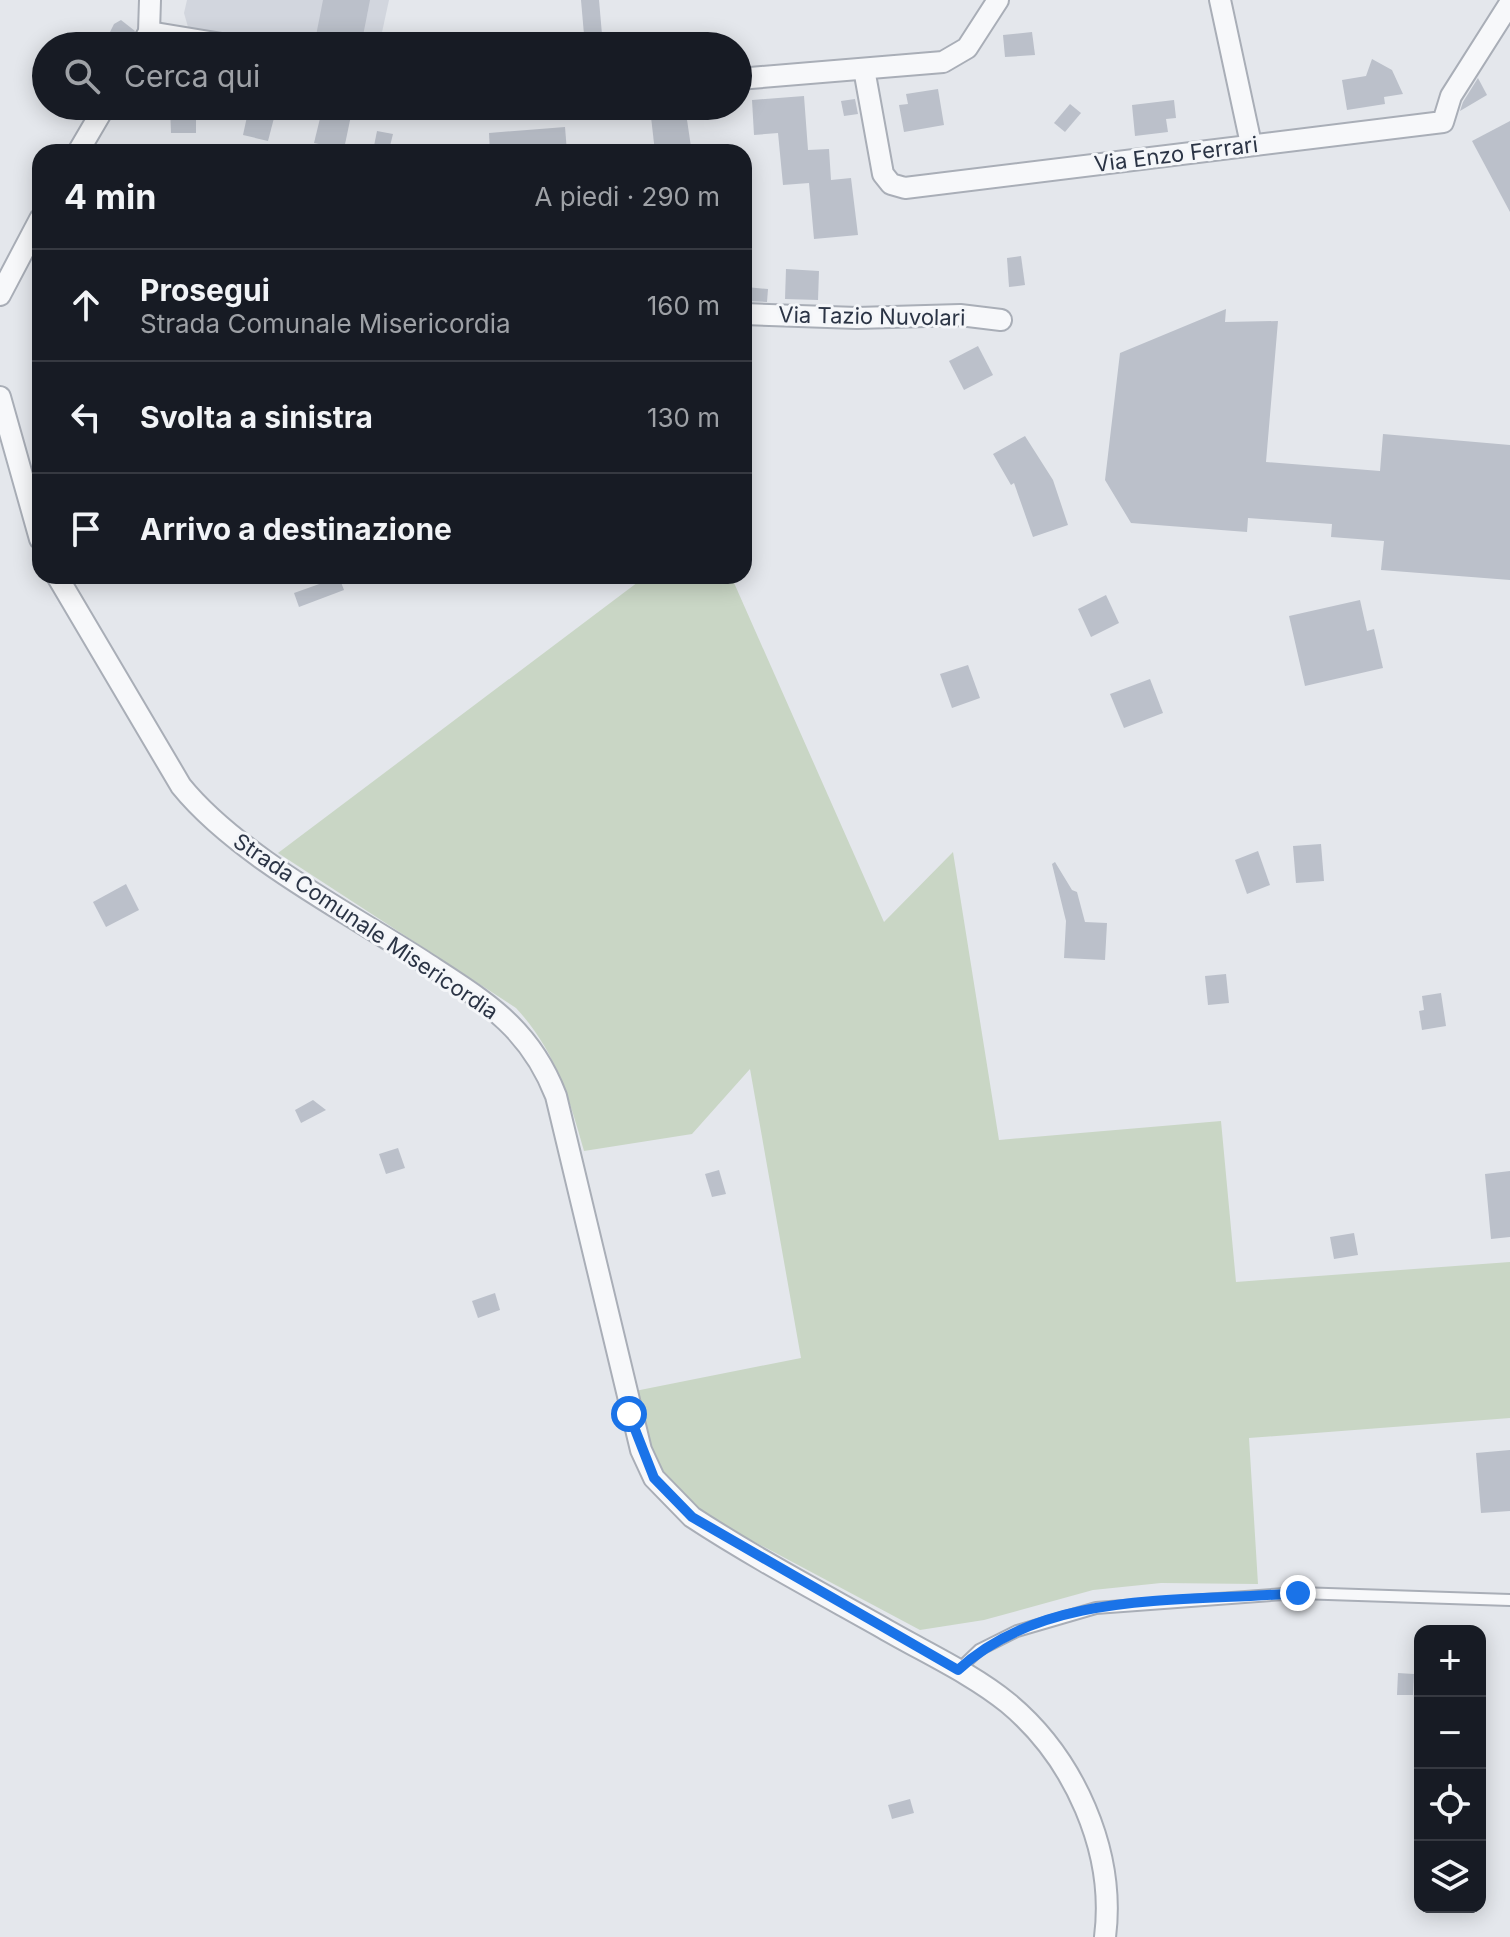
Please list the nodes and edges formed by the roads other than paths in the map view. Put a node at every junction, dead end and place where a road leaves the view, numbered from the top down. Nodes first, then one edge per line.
1 (150, 0) edge
2 (998, 0) edge
3 (1220, 0) edge
4 (1510, 3) edge
5 (146, 32) edge
6 (864, 69) junction
7 (752, 78) edge
8 (97, 120) edge
9 (83, 144) edge
10 (1251, 144) junction
11 (32, 234) edge
12 (0, 295) edge
13 (752, 314) edge
14 (1001, 320) dead end
15 (1, 405) edge
16 (32, 512) edge
17 (62, 584) edge
18 (1510, 1600) edge
19 (958, 1670) junction
20 (1105, 1937) edge

1 - 5 street
2 - 6 street
3 - 10 street
4 - 10 street, Via Enzo Ferrari
6 - 7 street
6 - 10 street, Via Enzo Ferrari
8 - 9 street
11 - 12 street
13 - 14 street, Via Tazio Nuvolari
15 - 16 street
17 - 19 street, Strada Comunale Misericordia
18 - 19 lane
19 - 20 street, Strada Comunale Misericordia

